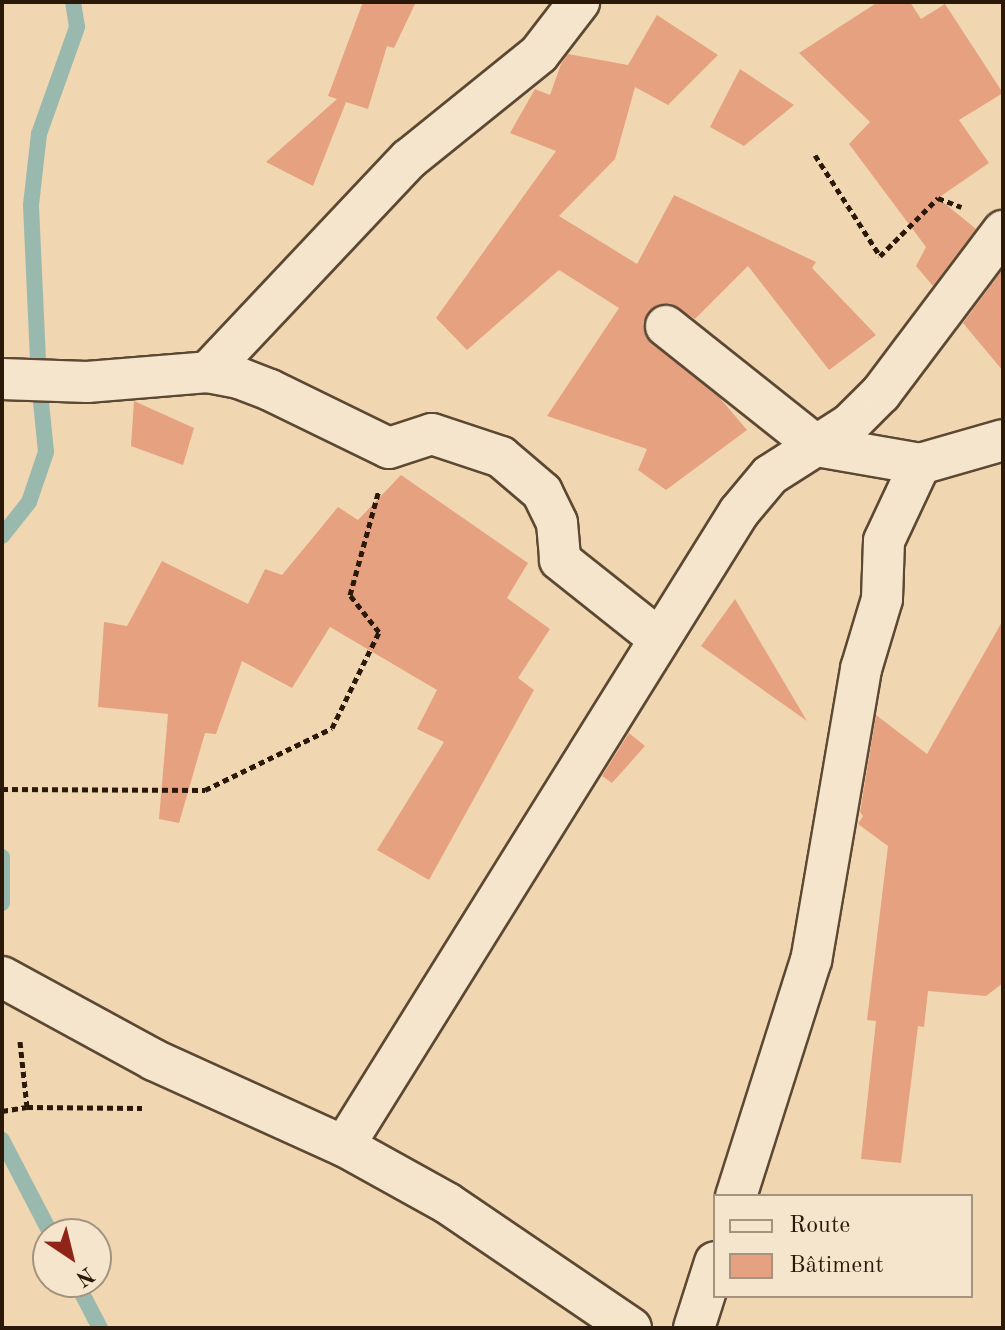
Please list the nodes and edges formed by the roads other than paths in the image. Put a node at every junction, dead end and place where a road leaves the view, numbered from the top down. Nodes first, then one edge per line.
1 (579, 2) edge
2 (1003, 231) edge
3 (666, 326) dead end
4 (208, 372) junction
5 (2, 379) edge
6 (1003, 440) edge
7 (817, 446) junction
8 (920, 464) junction
9 (658, 638) junction
10 (2, 977) edge
11 (344, 1146) junction
12 (737, 1194) edge
13 (713, 1268) edge
14 (631, 1328) edge
15 (694, 1328) edge

1 - 4 street
2 - 7 street
3 - 7 street
4 - 5 street
4 - 9 street
6 - 8 street
7 - 8 street
7 - 9 street
8 - 12 street
9 - 11 street
10 - 11 street
11 - 14 street
13 - 15 street

